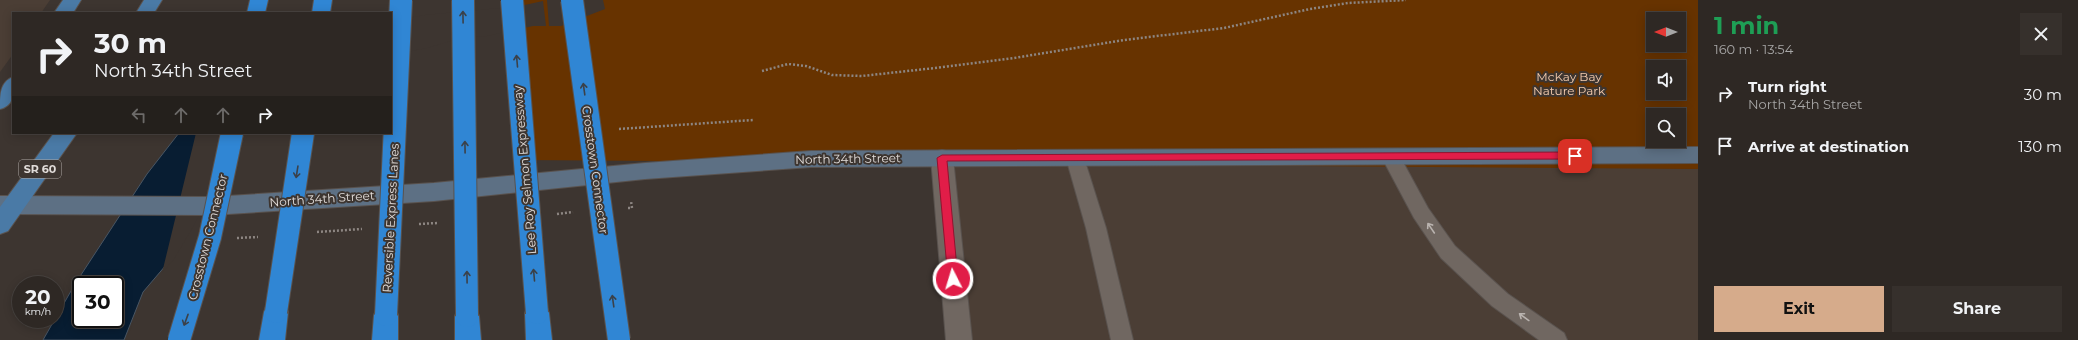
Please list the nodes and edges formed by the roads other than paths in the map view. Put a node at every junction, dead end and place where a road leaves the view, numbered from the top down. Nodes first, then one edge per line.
1 (72, 0) edge
2 (153, 0) edge
3 (259, 0) edge
4 (323, 0) edge
5 (401, 0) edge
6 (463, 0) edge
7 (512, 0) edge
8 (572, 0) edge
9 (65, 12) edge
10 (147, 12) edge
11 (256, 12) edge
12 (321, 12) edge
13 (12, 85) edge
14 (0, 102) edge
15 (65, 134) edge
16 (232, 134) edge
17 (303, 134) edge
18 (1698, 155) edge
19 (1390, 156) junction
20 (942, 158) junction
21 (1075, 158) junction
22 (7, 205) edge
23 (0, 225) edge
24 (468, 328) edge
25 (179, 340) edge
26 (272, 340) edge
27 (385, 340) edge
28 (539, 340) edge
29 (618, 340) edge
30 (959, 340) edge
31 (1122, 340) edge
32 (1556, 340) edge

1 - 9 main road
2 - 10 main road
3 - 11 highway
4 - 12 highway
5 - 27 highway, Reversible Express Lanes, bridge
24 -> 6 highway, bridge
28 -> 7 highway, Lee Roy Selmon Expressway, bridge
29 -> 8 highway, Crosstown Connector, bridge
13 - 14 main road
15 - 22 main road, SR 60
16 -> 25 highway, Crosstown Connector, bridge
17 -> 26 highway, bridge
18 - 19 street, North 34th Street
19 - 21 street, North 34th Street
32 -> 19 lane
20 - 21 street, North 34th Street
20 - 22 street, North 34th Street
20 - 30 street
21 - 31 lane
22 - 23 main road, SR 60

